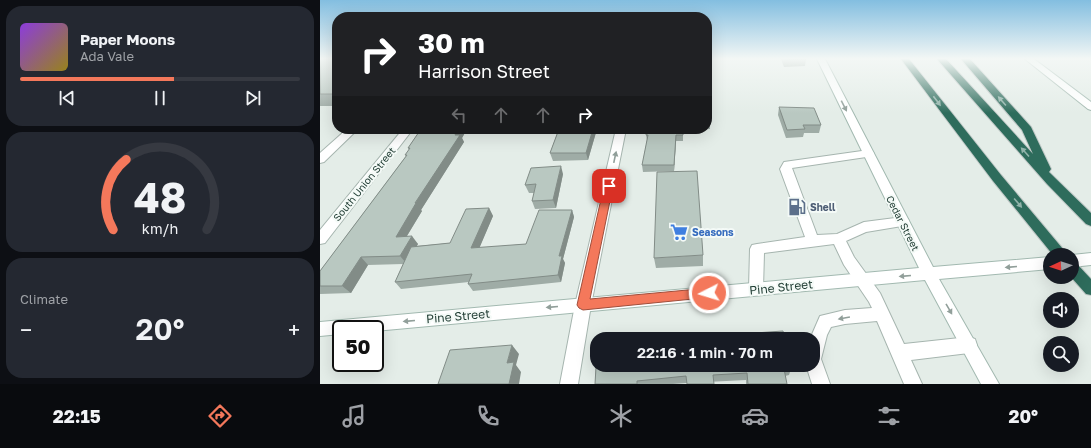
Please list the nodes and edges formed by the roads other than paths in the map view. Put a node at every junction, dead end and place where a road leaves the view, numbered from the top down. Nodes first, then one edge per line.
1 (830, 77) edge
2 (919, 77) edge
3 (957, 77) edge
4 (981, 77) edge
5 (1052, 77) edge
6 (1091, 107) edge
7 (348, 134) edge
8 (404, 134) edge
9 (621, 134) edge
10 (869, 154) junction
11 (320, 159) edge
12 (1051, 181) junction
13 (1091, 221) edge
14 (903, 222) junction
15 (838, 238) junction
16 (320, 239) edge
17 (813, 240) junction
18 (1055, 248) edge
19 (1091, 259) edge
20 (1079, 260) edge
21 (1043, 264) edge
22 (929, 274) junction
23 (1079, 276) edge
24 (863, 279) junction
25 (756, 289) junction
26 (1091, 289) edge
27 (583, 305) junction
28 (882, 314) junction
29 (320, 329) edge
30 (969, 346) junction
31 (900, 353) junction
32 (570, 384) edge
33 (821, 384) edge
34 (913, 384) edge
35 (990, 384) edge

1 -> 10 street, Cedar Street
2 -> 18 highway
12 -> 3 highway
12 -> 4 highway
5 - 6 street
7 - 11 street
8 - 16 street, South Union Street
27 -> 9 street
10 - 14 street, Cedar Street
10 - 17 street
12 - 13 highway
14 - 15 street
14 - 22 street, Cedar Street
15 - 17 street
15 - 24 street
17 - 25 street
19 - 20 street
21 -> 22 street, Pine Street
22 -> 24 street, Pine Street
22 -> 30 street, Cedar Street
23 - 26 highway
24 - 25 street, Pine Street
24 - 28 street
25 - 27 street, Pine Street
27 -> 29 street, Pine Street
27 - 32 street
28 - 31 street
28 -> 33 street
30 - 31 street
30 - 35 street, Cedar Street
31 - 34 street

